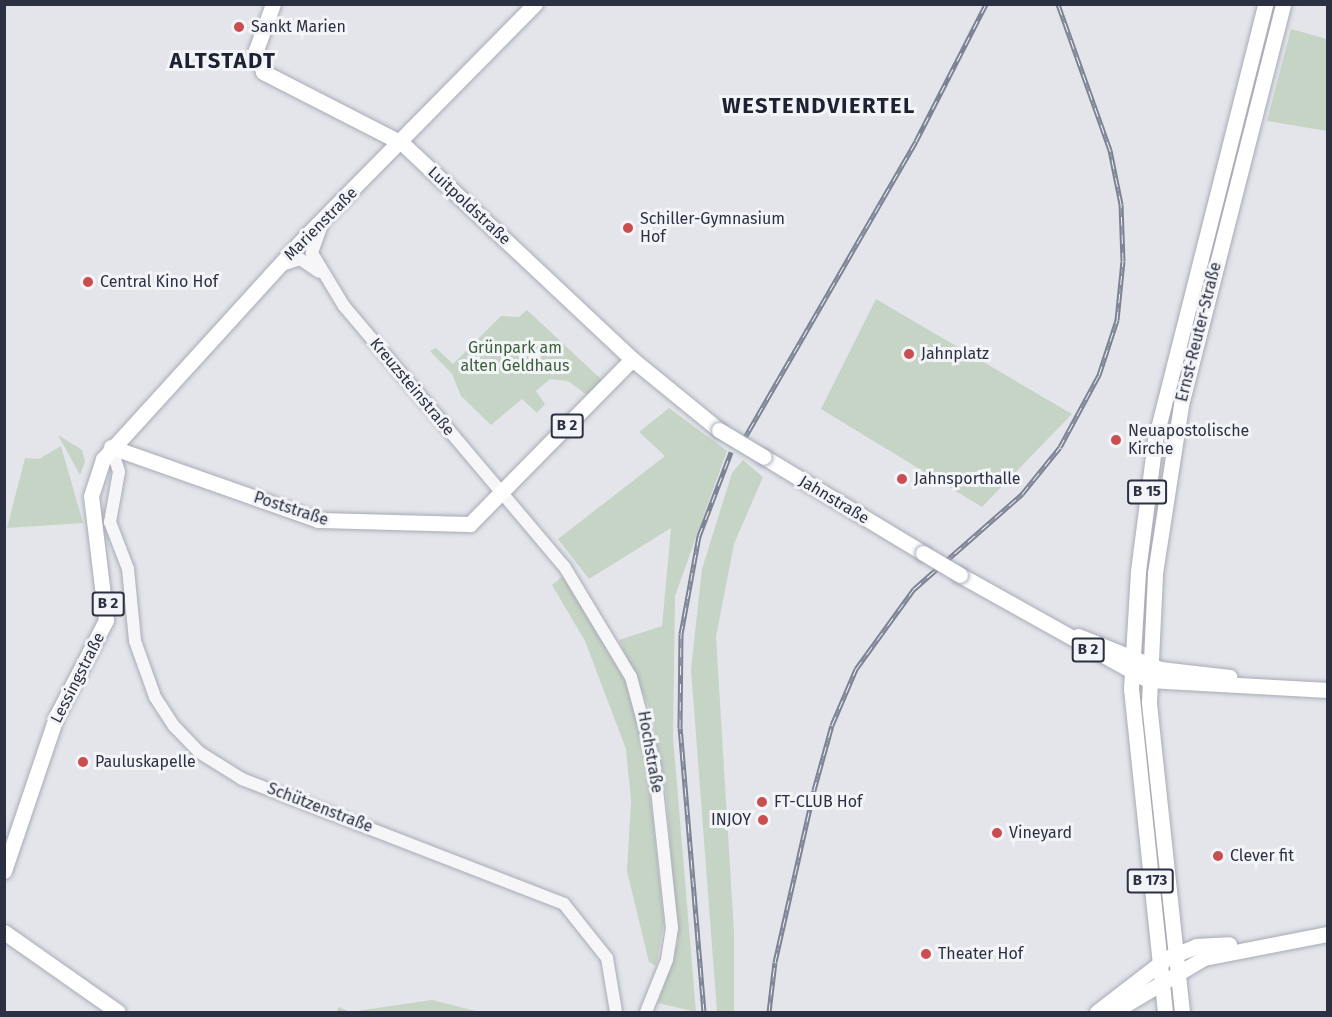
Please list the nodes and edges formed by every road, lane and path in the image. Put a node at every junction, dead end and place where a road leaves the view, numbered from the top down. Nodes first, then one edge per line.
1 (273, 4) edge
2 (535, 4) edge
3 (1265, 4) edge
4 (1283, 4) edge
5 (402, 143) junction
6 (326, 220) junction
7 (313, 242) junction
8 (295, 259) junction
9 (279, 267) junction
10 (324, 276) junction
11 (632, 359) junction
12 (111, 447) junction
13 (503, 494) junction
14 (1130, 665) junction
15 (1148, 665) junction
16 (1148, 681) junction
17 (1278, 685) junction
18 (1328, 690) edge
19 (6, 865) edge
20 (4, 932) edge
21 (1328, 934) edge
22 (1280, 940) junction
23 (1175, 954) junction
24 (1159, 964) junction
25 (1177, 972) junction
26 (1161, 982) junction
27 (118, 1012) edge
28 (616, 1012) edge
29 (646, 1012) edge
30 (1097, 1012) edge
31 (1113, 1012) edge
32 (1165, 1012) edge
33 (1182, 1012) edge

1 - 5 main road, Luitpoldstraße
2 - 5 main road, Marienstraße
3 - 14 main road, Ernst-Reuter-Straße / B 15
4 - 15 main road, Ernst-Reuter-Straße / B 15
5 - 6 main road, Marienstraße / B 2
5 - 11 main road, Luitpoldstraße / B 2
6 - 7 street
6 - 9 main road, Marienstraße / B 2
7 - 8 street
7 - 10 street, Kreuzsteinstraße
8 - 9 street
8 - 10 street, Kreuzsteinstraße
9 - 12 main road, Marienstraße / B 2
10 - 13 street, Kreuzsteinstraße
11 - 13 main road, B 2
11 - 14 main road, Jahnstraße / B 2, bridge
12 - 13 main road, Poststraße
12 - 19 main road, Lessingstraße / B 2
12 - 28 street, Schützenstraße
13 - 29 street, Hochstraße
14 - 15 main road
14 - 16 main road
14 - 24 main road, Ernst-Reuter-Straße / B 173
15 - 16 main road, B 15
15 - 17 main road
16 - 17 main road
16 - 23 main road, B 173
17 - 18 main road
20 - 27 main road
21 - 22 main road
22 - 23 main road
22 - 25 main road
23 - 24 main road
23 - 25 main road, B 173
24 - 26 main road, Ernst-Reuter-Straße / B 173
24 - 30 main road
25 - 26 main road
25 - 33 main road, B 173
26 - 31 main road
26 - 32 main road, Ernst-Reuter-Straße / B 173

